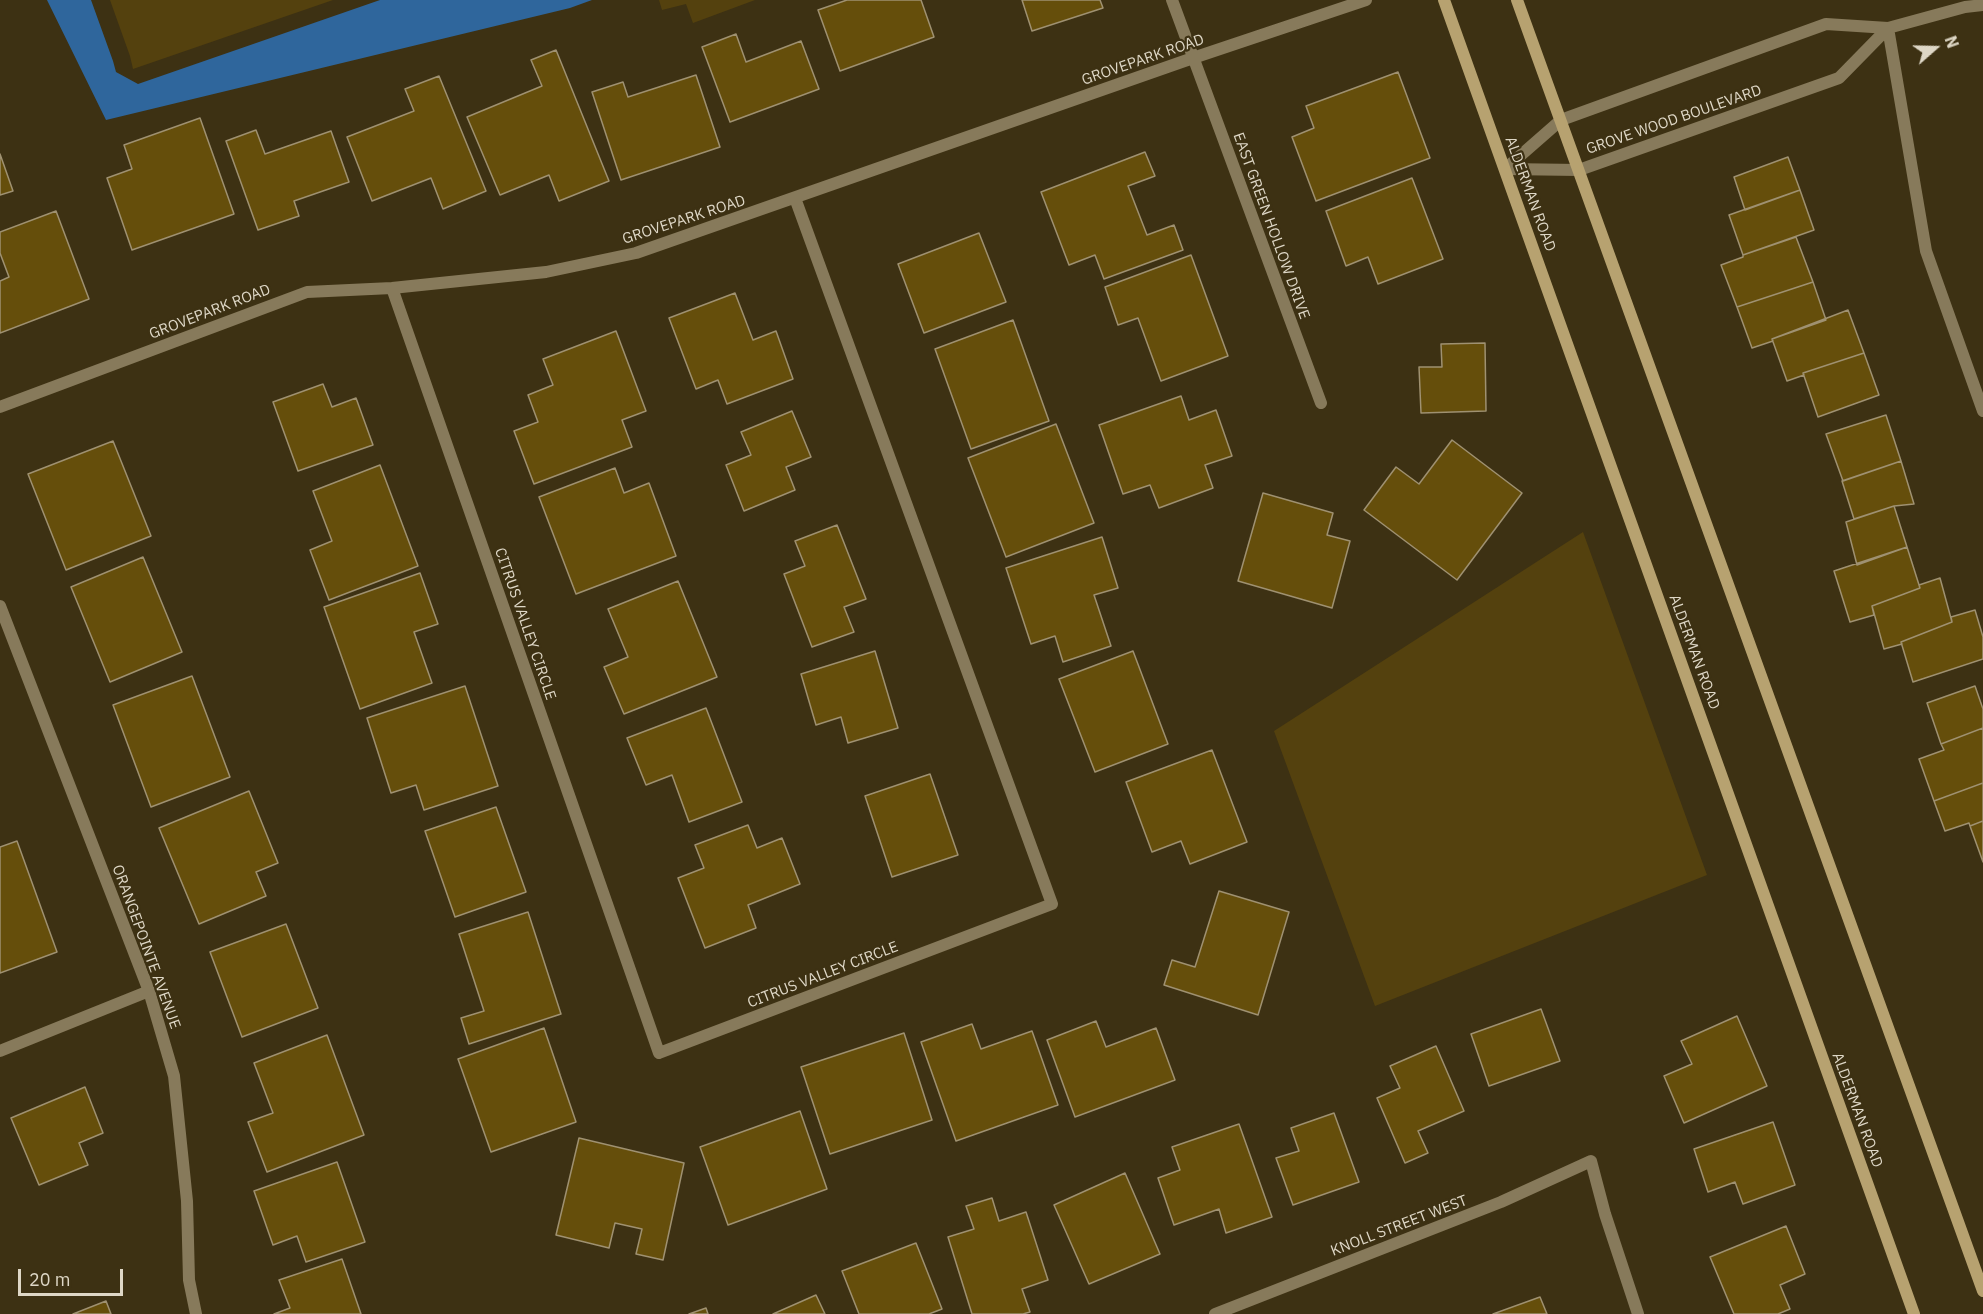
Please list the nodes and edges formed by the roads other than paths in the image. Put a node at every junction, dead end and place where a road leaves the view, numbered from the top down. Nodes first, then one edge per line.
1 (1172, 0) edge
2 (1366, 0) edge
3 (1444, 0) edge
4 (1517, 0) edge
5 (1983, 5) edge
6 (1888, 28) junction
7 (1193, 58) junction
8 (1561, 120) junction
9 (1505, 169) junction
10 (1579, 170) junction
11 (795, 198) junction
12 (392, 288) junction
13 (1321, 403) dead end
14 (0, 407) edge
15 (1983, 411) edge
16 (0, 606) edge
17 (150, 992) junction
18 (0, 1051) edge
19 (1983, 1291) edge
20 (196, 1314) edge
21 (1215, 1314) edge
22 (1638, 1314) edge
23 (1914, 1314) edge

1 - 7 street, EAST GREEN HOLLOW DRIVE
2 - 7 street, GROVEPARK ROAD
3 - 9 main road, ALDERMAN ROAD
4 - 8 main road
5 - 6 street
6 - 8 street
6 - 10 street, GROVE WOOD BOULEVARD
6 - 15 street
7 - 11 street, GROVEPARK ROAD
7 - 13 street, EAST GREEN HOLLOW DRIVE
8 - 9 street
8 - 10 main road
9 - 10 street, GROVE WOOD BOULEVARD
9 - 23 main road, ALDERMAN ROAD
10 - 19 main road
11 - 12 street, GROVEPARK ROAD
11 - 12 street, CITRUS VALLEY CIRCLE
12 - 14 street, GROVEPARK ROAD
16 - 17 street, ORANGEPOINTE AVENUE
17 - 18 street
17 - 20 street, ORANGEPOINTE AVENUE
21 - 22 street, KNOLL STREET WEST

